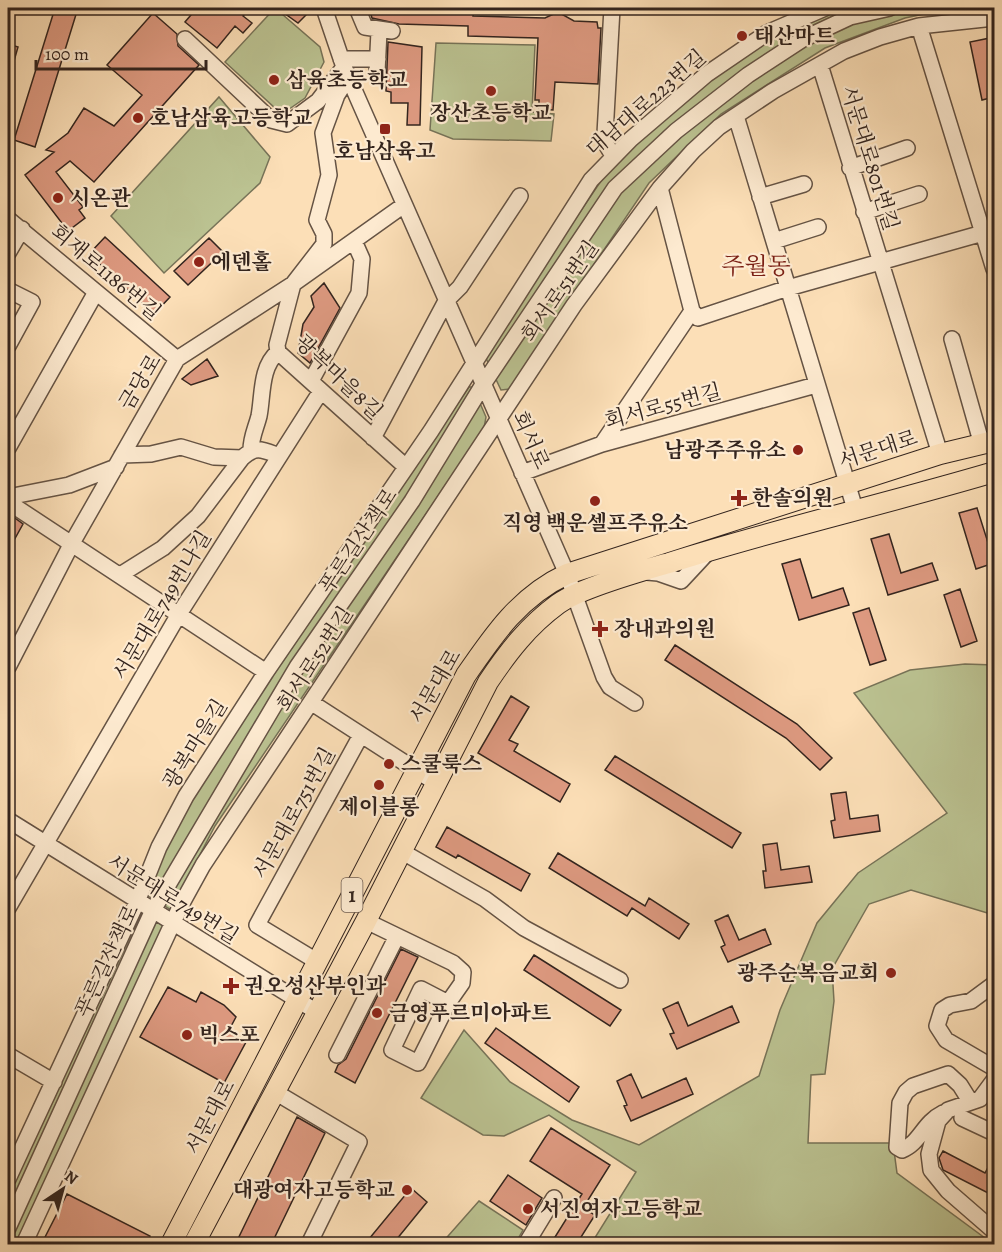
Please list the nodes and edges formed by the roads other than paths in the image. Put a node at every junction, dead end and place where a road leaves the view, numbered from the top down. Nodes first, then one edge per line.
1 (324, 8) edge
2 (357, 8) edge
3 (612, 8) edge
4 (825, 8) edge
5 (890, 8) edge
6 (795, 13) edge
7 (994, 18) edge
8 (920, 26) junction
9 (185, 39) dead end
10 (820, 65) junction
11 (344, 68) junction
12 (736, 116) junction
13 (907, 148) dead end
14 (613, 156) junction
15 (850, 168) junction
16 (804, 184) dead end
17 (660, 188) junction
18 (919, 194) dead end
19 (520, 196) dead end
20 (760, 197) junction
21 (404, 205) junction
22 (864, 212) junction
23 (8, 219) edge
24 (818, 227) dead end
25 (22, 229) junction
26 (983, 233) junction
27 (354, 241) junction
28 (774, 241) junction
29 (8, 253) edge
30 (880, 262) junction
31 (994, 269) edge
32 (293, 284) junction
33 (788, 288) junction
34 (8, 290) edge
35 (96, 292) junction
36 (446, 302) junction
37 (692, 311) junction
38 (952, 339) dead end
39 (8, 346) edge
40 (278, 349) junction
41 (177, 359) junction
42 (474, 363) junction
43 (484, 383) junction
44 (816, 385) junction
45 (316, 386) junction
46 (499, 420) junction
47 (373, 438) junction
48 (988, 443) edge
49 (602, 444) junction
50 (8, 448) edge
51 (247, 454) junction
52 (940, 454) junction
53 (279, 456) junction
54 (119, 461) junction
55 (406, 467) junction
56 (994, 472) edge
57 (522, 473) junction
58 (847, 484) junction
59 (8, 500) edge
60 (855, 509) junction
61 (72, 543) junction
62 (567, 574) junction
63 (120, 575) junction
64 (575, 596) junction
65 (180, 614) junction
66 (8, 667) edge
67 (266, 672) junction
68 (312, 703) junction
69 (635, 703) dead end
70 (361, 735) junction
71 (416, 770) junction
72 (436, 783) junction
73 (8, 820) edge
74 (44, 843) junction
75 (401, 851) junction
76 (138, 902) junction
77 (8, 908) edge
78 (152, 912) junction
79 (366, 921) junction
80 (173, 924) junction
81 (397, 936) junction
82 (318, 963) junction
83 (620, 980) dead end
84 (994, 984) edge
85 (298, 1000) junction
86 (448, 1003) junction
87 (317, 1012) junction
88 (8, 1055) edge
89 (337, 1055) dead end
90 (994, 1068) edge
91 (994, 1080) edge
92 (54, 1082) junction
93 (274, 1092) junction
94 (970, 1101) junction
95 (948, 1110) junction
96 (962, 1118) dead end
97 (994, 1133) edge
98 (8, 1179) edge
99 (554, 1198) dead end
100 (8, 1228) edge
101 (994, 1231) edge
102 (24, 1245) edge
103 (171, 1245) edge
104 (194, 1245) edge
105 (309, 1245) edge
106 (526, 1245) edge

1 - 11 street, 회서로
2 - 11 street
3 - 14 street
4 - 6 street, 대남대로223번길
5 - 43 street, 푸른길산책로
6 - 14 street, 대남대로223번길
7 - 8 street, 회서로51번길
8 - 10 street, 회서로51번길
8 - 26 street
9 - 11 street
10 - 12 street, 회서로51번길
10 - 15 street, 서문대로801번길
11 - 21 street, 회서로
11 - 32 street
12 - 17 street, 회서로51번길
12 - 20 street
13 - 15 street
14 - 42 street, 대남대로223번길
15 - 22 street, 서문대로801번길
16 - 20 street
17 - 37 street
17 - 46 street, 회서로51번길
18 - 22 street
19 - 36 street
20 - 28 street
21 - 27 street, 금당로
21 - 36 street, 회서로
22 - 30 street, 서문대로801번길
23 - 25 street, 회재로1186번길
24 - 28 street
25 - 29 street
25 - 35 street, 회재로1186번길
26 - 30 street, 서문대로801번길
26 - 31 street
27 - 32 street, 금당로
27 - 45 street, 서문대로749번나길
28 - 33 street
30 - 33 street, 서문대로801번길
30 - 52 street, 서문대로801번길
32 - 40 street
32 - 41 street, 금당로
33 - 37 street, 서문대로801번길
33 - 44 street
34 - 39 street
35 - 41 street, 회재로1186번길
35 - 50 street
36 - 42 street, 회서로
36 - 47 street, 광복마을8길
37 - 49 street
38 - 48 street
40 - 45 street, 광복마을8길
40 - 51 street
41 - 54 street, 금당로
42 - 43 street, 회서로
42 - 55 street, 광복마을길
43 - 46 street, 회서로
43 - 78 street, 푸른길산책로
44 - 49 street, 회서로55번길
44 - 58 street
45 - 47 street, 광복마을8길
45 - 53 street, 서문대로749번나길
46 - 57 street, 회서로
46 - 68 street, 회서로52번길
47 - 55 street, 광복마을8길
48 - 52 main road, 서문대로 / 1
49 - 57 street, 회서로55번길
51 - 53 street
51 - 54 street
51 - 63 street
52 - 58 main road, 서문대로 / 1
53 - 65 street, 서문대로749번나길
54 - 59 street
54 - 61 street, 금당로
55 - 67 street, 광복마을길
56 - 60 main road, 1
57 - 62 street, 회서로
58 - 60 street
58 - 62 main road, 서문대로 / 1
59 - 61 street
60 - 64 main road, 1
61 - 63 street
61 - 66 street, 금당로
62 - 64 street, 회서로
62 - 71 main road, 서문대로 / 1
63 - 65 street
64 - 69 street, 회서로
64 - 72 main road, 1
65 - 67 street
65 - 74 street, 서문대로749번나길
67 - 76 street, 광복마을길
68 - 70 street
68 - 80 street, 회서로52번길
70 - 71 street, 서문대로751번길
70 - 82 street, 서문대로751번길
71 - 72 street, 서문대로751번길
71 - 82 main road, 서문대로 / 1
72 - 75 main road, 1
73 - 74 street, 서문대로749번길
74 - 76 street, 서문대로749번길
74 - 77 street, 서문대로749번나길
75 - 79 main road, 1
75 - 83 street
76 - 78 street, 서문대로749번길
76 - 92 street, 광복마을길
78 - 80 street, 서문대로749번길
78 - 100 street, 푸른길산책로
79 - 81 street
79 - 87 main road, 1
80 - 85 street, 서문대로749번길
80 - 102 street, 회서로52번길
81 - 86 street
81 - 89 street
82 - 85 main road, 서문대로 / 1
84 - 90 street
85 - 87 street, 서문대로749번길
85 - 103 main road, 서문대로 / 1
86 - 86 street
87 - 93 main road, 1
88 - 92 street
91 - 94 street
92 - 98 street, 광복마을길
93 - 104 main road, 1
93 - 105 street
94 - 95 street
94 - 95 street
95 - 101 street
96 - 97 street
99 - 106 street

